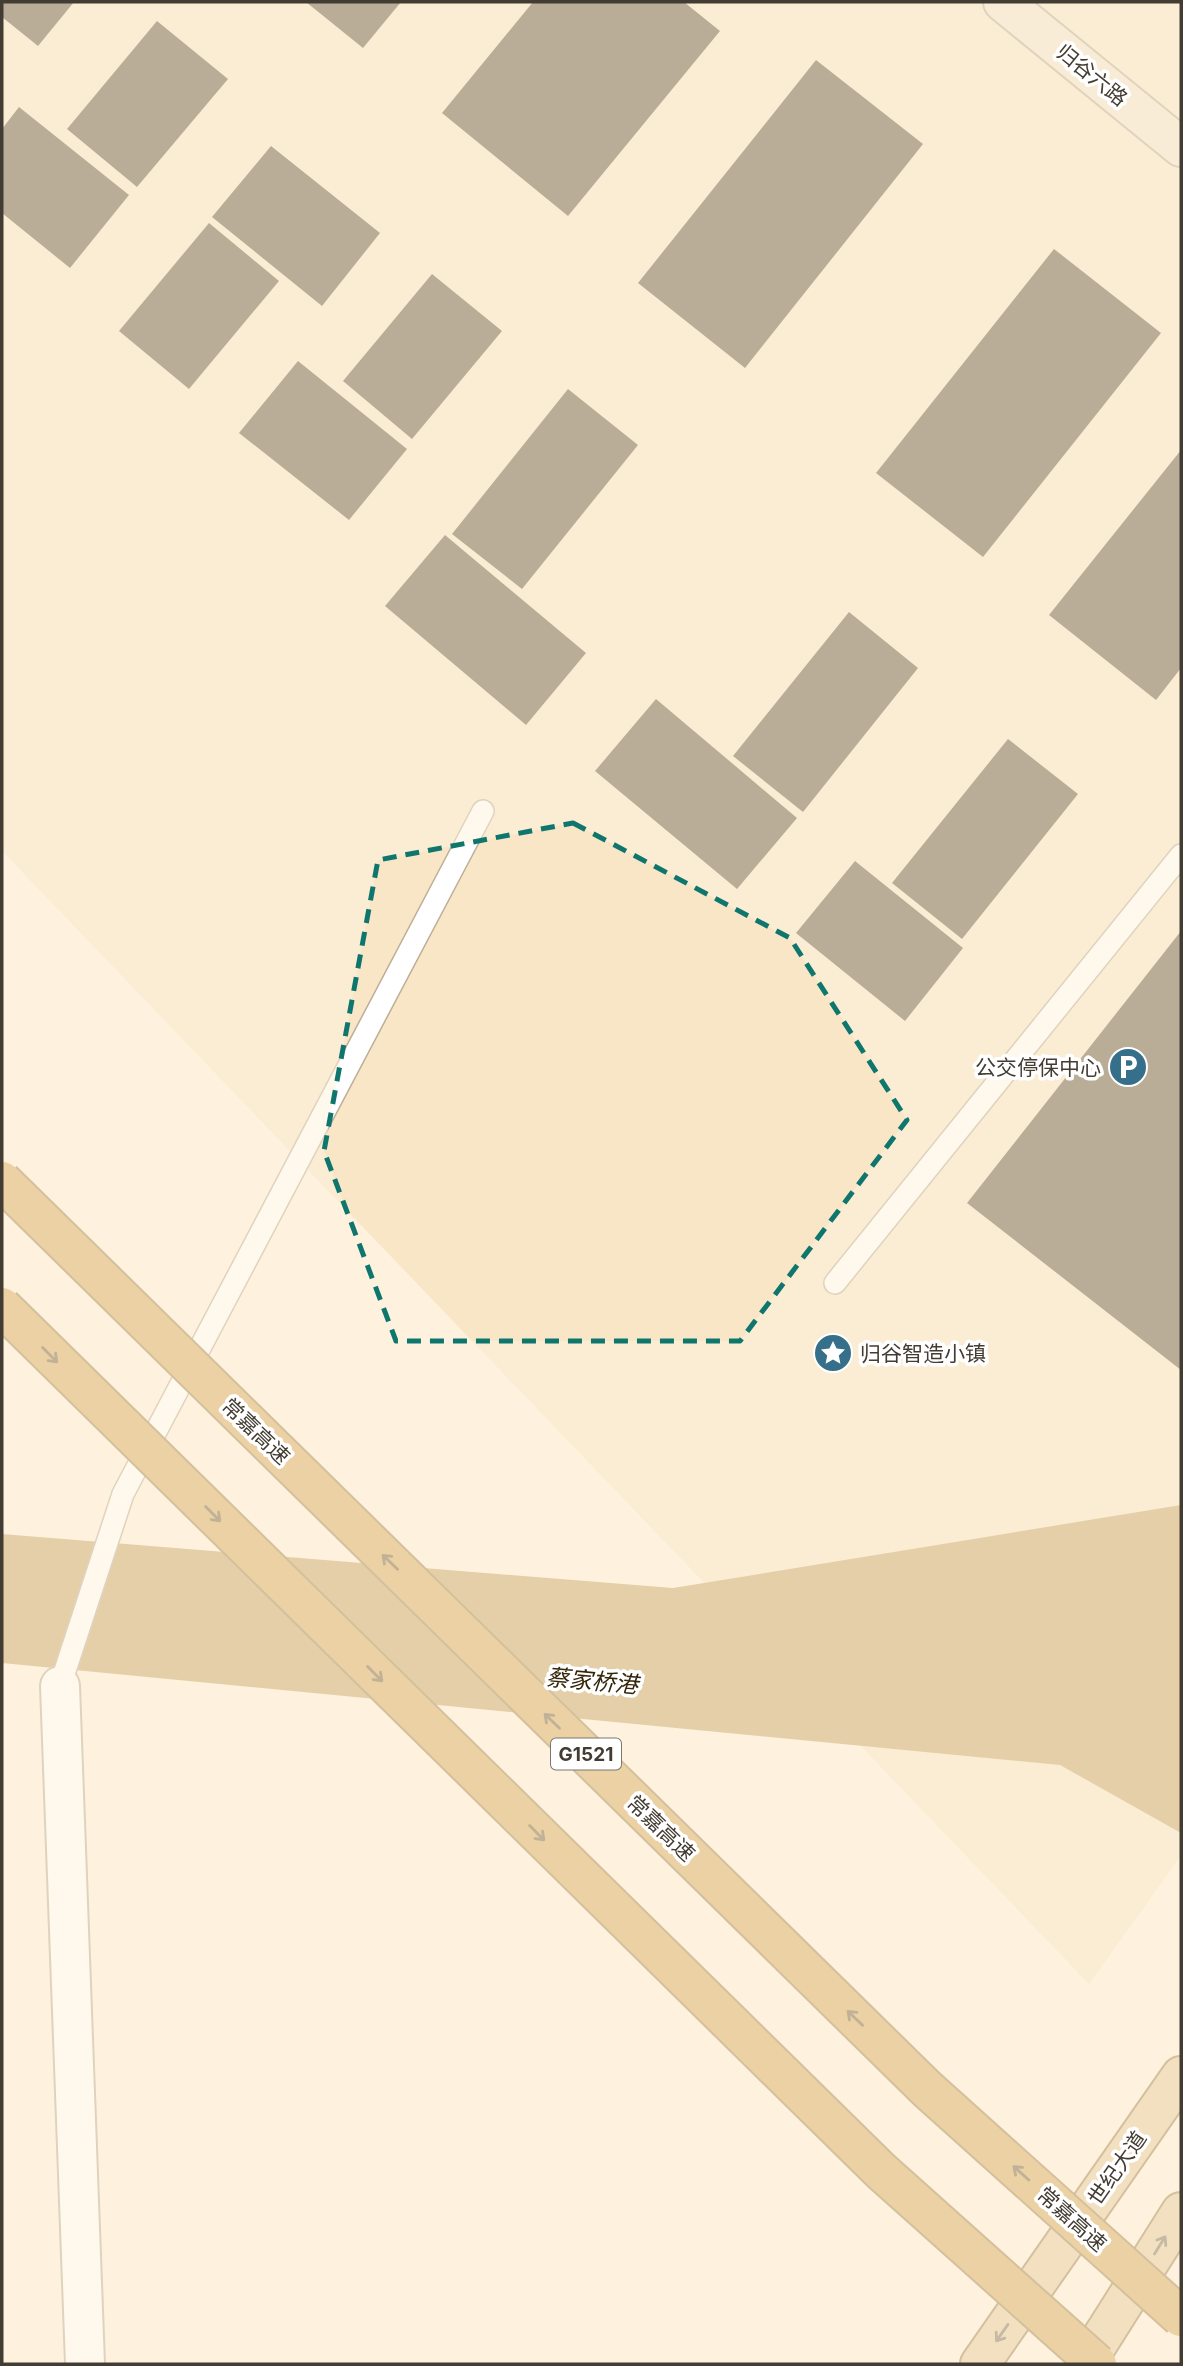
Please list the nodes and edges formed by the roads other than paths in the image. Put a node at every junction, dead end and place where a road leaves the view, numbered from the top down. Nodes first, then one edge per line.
1 (1003, 2) edge
2 (1181, 147) edge
3 (483, 811) dead end
4 (1181, 855) edge
5 (2, 1181) edge
6 (835, 1283) dead end
7 (2, 1307) edge
8 (60, 1686) joint
9 (1181, 2076) edge
10 (1181, 2212) edge
11 (1181, 2317) edge
12 (85, 2364) edge
13 (980, 2364) edge
14 (1084, 2364) edge
15 (1097, 2364) edge

1 - 2 street, 归谷六路
3 - 8 lane
4 - 6 lane
11 -> 5 highway, 常嘉高速 / G1521, bridge
7 -> 15 highway, bridge
8 - 12 street
9 -> 13 main road, 世纪大道
14 -> 10 main road

